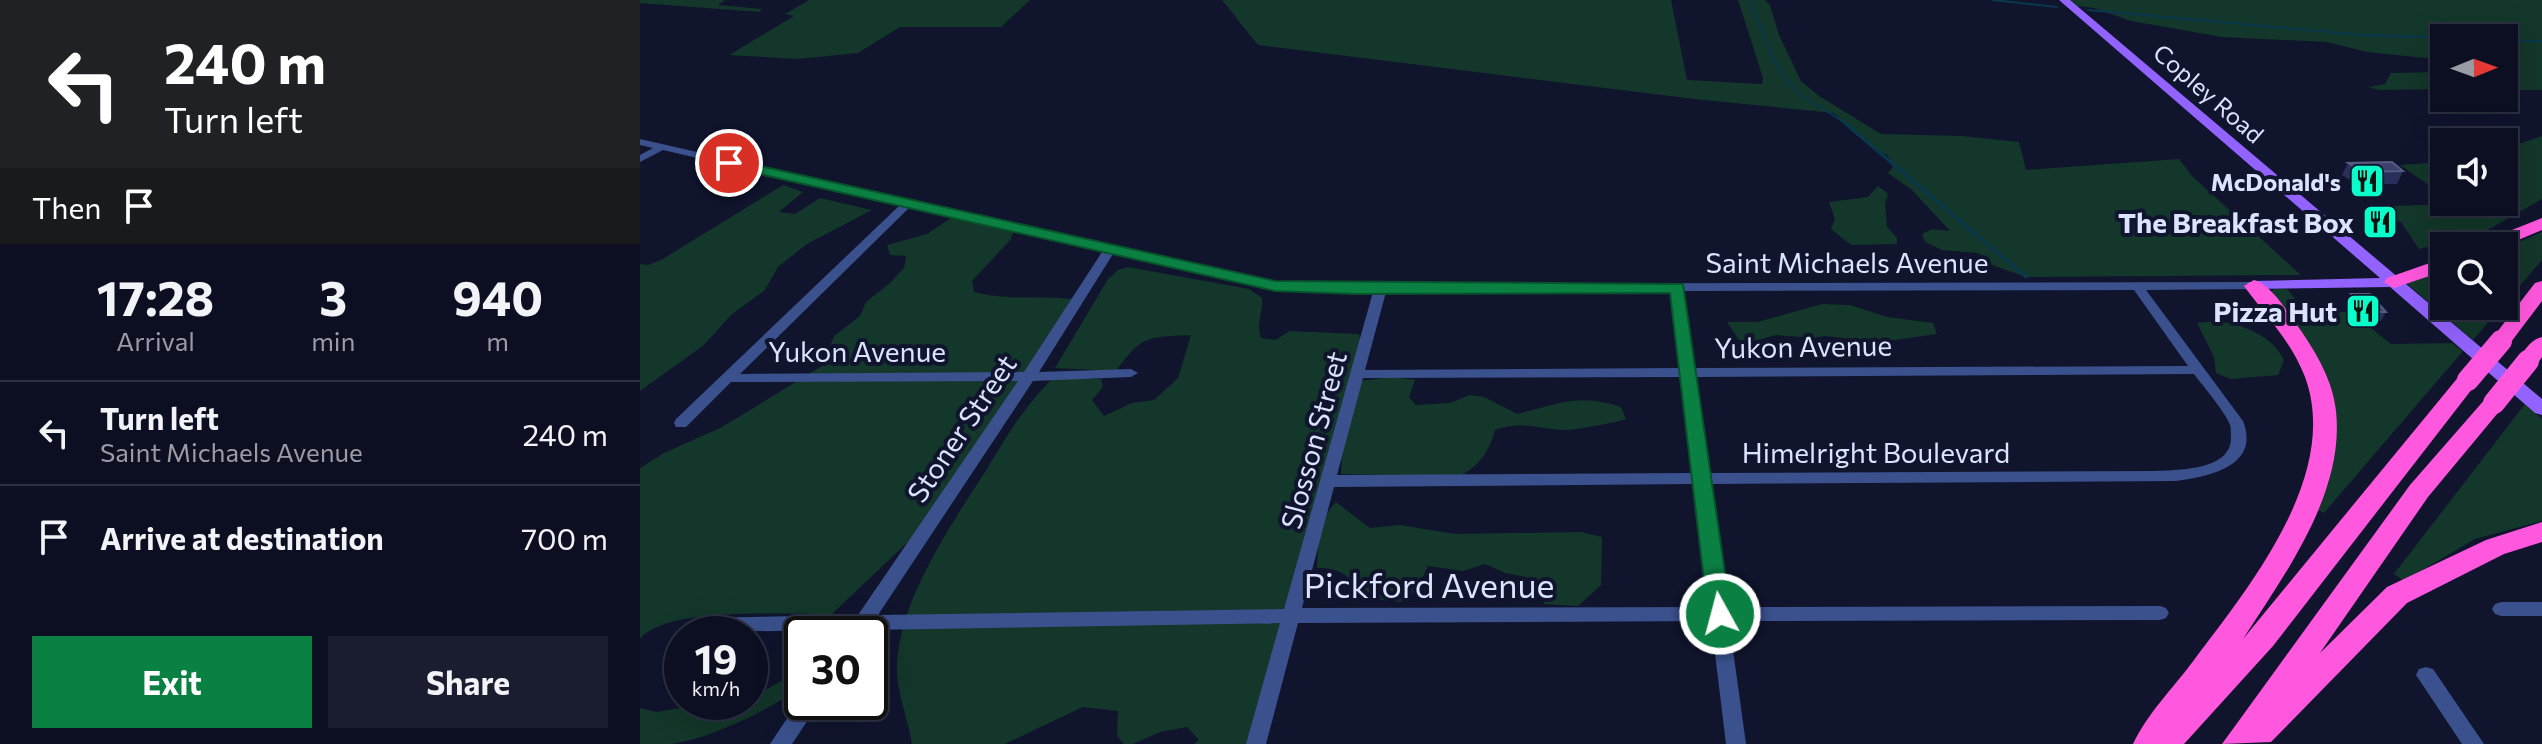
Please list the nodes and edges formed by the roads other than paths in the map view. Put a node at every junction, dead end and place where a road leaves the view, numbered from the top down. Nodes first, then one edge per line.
1 (2064, 0) edge
2 (640, 142) edge
3 (662, 147) junction
4 (640, 159) edge
5 (909, 202) junction
6 (2542, 223) edge
7 (2518, 233) edge
8 (1109, 250) junction
9 (2430, 269) edge
10 (2394, 282) junction
11 (2137, 286) junction
12 (2254, 286) junction
13 (2542, 287) edge
14 (1677, 288) junction
15 (1380, 289) junction
16 (2542, 343) edge
17 (2200, 370) junction
18 (1131, 373) dead end
19 (1689, 373) junction
20 (1030, 374) junction
21 (1358, 374) junction
22 (727, 378) junction
23 (2542, 409) edge
24 (681, 423) dead end
25 (1704, 479) junction
26 (1329, 481) junction
27 (2542, 532) edge
28 (2501, 609) dead end
29 (2542, 609) edge
30 (2160, 613) dead end
31 (1720, 614) junction
32 (866, 616) edge
33 (1291, 617) junction
34 (888, 626) edge
35 (2426, 675) dead end
36 (797, 720) edge
37 (780, 744) edge
38 (1256, 744) edge
39 (1736, 744) edge
40 (2149, 744) edge
41 (2164, 744) edge
42 (2238, 744) edge
43 (2248, 744) edge
44 (2474, 744) edge

1 - 10 main road, Copley Road
2 - 3 street, Saint Michaels Avenue
3 - 4 street
3 - 5 street, Saint Michaels Avenue
5 - 8 street, Saint Michaels Avenue
5 - 22 street
6 - 7 highway
8 - 15 street, Saint Michaels Avenue
8 - 20 street, Stoner Street
9 - 10 highway
10 - 12 main road
10 - 23 main road, Copley Road
11 - 12 street, Saint Michaels Avenue
11 - 14 street, Saint Michaels Avenue
11 - 17 street
12 - 40 highway
13 - 41 highway, bridge
14 - 15 street, Saint Michaels Avenue
14 - 19 street
15 - 21 street, Slosson Street
16 - 42 highway, bridge
17 - 19 street, Yukon Avenue
17 - 25 street, Himelright Boulevard
18 - 20 street, Yukon Avenue
19 - 21 street, Yukon Avenue
19 - 25 street
20 - 22 street, Yukon Avenue
20 - 32 street, Stoner Street
21 - 26 street, Slosson Street
22 - 24 street
25 - 26 street, Himelright Boulevard
25 - 31 street
26 - 33 street, Slosson Street
27 - 43 highway
28 - 29 street
30 - 31 street, Pickford Avenue
31 - 33 street, Pickford Avenue
31 - 39 street
33 - 34 street, Pickford Avenue
33 - 38 street, Slosson Street
35 - 44 street
36 - 37 street

